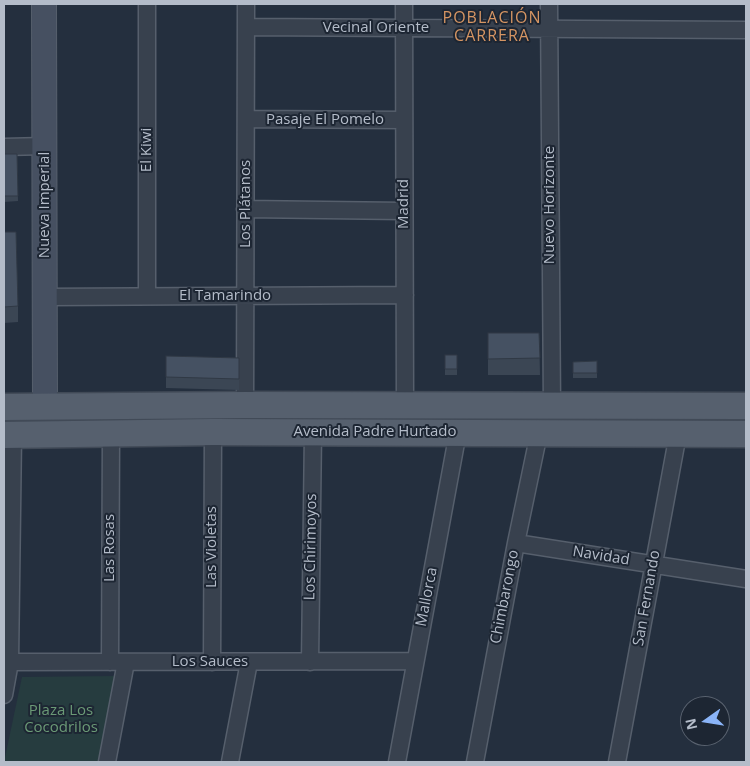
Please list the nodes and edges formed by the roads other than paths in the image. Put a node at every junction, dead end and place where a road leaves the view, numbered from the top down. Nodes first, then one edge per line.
1 (44, 4) edge
2 (147, 4) edge
3 (246, 4) edge
4 (404, 4) edge
5 (549, 4) edge
6 (246, 27) junction
7 (404, 28) junction
8 (549, 29) junction
9 (746, 30) edge
10 (246, 119) junction
11 (404, 120) junction
12 (45, 146) junction
13 (4, 147) edge
14 (245, 209) junction
15 (404, 211) junction
16 (146, 296) junction
17 (245, 296) junction
18 (405, 296) junction
19 (46, 297) junction
20 (245, 404) junction
21 (405, 405) junction
22 (45, 406) junction
23 (746, 406) edge
24 (4, 407) edge
25 (552, 407) junction
26 (213, 432) junction
27 (312, 432) junction
28 (458, 432) junction
29 (539, 433) junction
30 (111, 434) junction
31 (678, 434) junction
32 (746, 434) edge
33 (8, 435) edge
34 (516, 543) junction
35 (653, 564) junction
36 (746, 579) edge
37 (415, 661) junction
38 (7, 662) edge
39 (118, 662) junction
40 (212, 662) junction
41 (249, 662) junction
42 (310, 662) junction
43 (4, 695) edge
44 (107, 762) edge
45 (230, 762) edge
46 (397, 762) edge
47 (474, 762) edge
48 (617, 762) edge

1 - 12 street, Nueva Imperial
2 - 16 street, El Kiwi
3 - 6 street, Los Plátanos
4 - 7 street, Madrid
5 - 8 street, Nuevo Horizonte
6 - 7 street, Vecinal Oriente
6 - 10 street, Los Plátanos
7 - 8 street, Vecinal Oriente
7 - 11 street, Madrid
8 - 9 street, Vecinal Oriente
8 - 25 street, Nuevo Horizonte
10 - 11 street, Pasaje El Pomelo
10 - 14 street, Los Plátanos
11 - 15 street, Madrid
12 - 13 street
12 - 19 street, Nueva Imperial
14 - 15 street
14 - 17 street, Los Plátanos
15 - 18 street, Madrid
16 - 17 street, El Tamarindo
16 - 19 street, El Tamarindo
17 - 18 street, El Tamarindo
17 - 20 street, Los Plátanos
18 - 21 street, Madrid
19 - 22 street, Nueva Imperial
20 - 21 main road, Avenida Padre Hurtado
20 - 22 main road, Avenida Padre Hurtado
21 - 25 main road, Avenida Padre Hurtado
22 - 24 main road, Avenida Padre Hurtado
23 - 25 main road, Avenida Padre Hurtado
26 - 27 main road, Avenida Padre Hurtado
26 - 30 main road, Avenida Padre Hurtado
26 - 40 street, Las Violetas
27 - 28 main road, Avenida Padre Hurtado
27 - 42 street, Los Chirimoyos
28 - 29 main road, Avenida Padre Hurtado
28 - 37 street, Mallorca
29 - 31 main road, Avenida Padre Hurtado
29 - 34 street, Chimbarongo
30 - 33 main road, Avenida Padre Hurtado
30 - 39 street, Las Rosas
31 - 32 main road, Avenida Padre Hurtado
31 - 35 street, San Fernando
33 - 38 street
34 - 35 street, Navidad
34 - 47 street, Chimbarongo
35 - 36 street, Navidad
35 - 48 street, San Fernando
37 - 42 street, Los Sauces
37 - 46 street, Mallorca
38 - 39 street, Los Sauces
38 - 43 street
39 - 40 street, Los Sauces
39 - 44 street, Las Rosas
40 - 41 street, Los Sauces
41 - 42 street, Los Sauces
41 - 45 street

